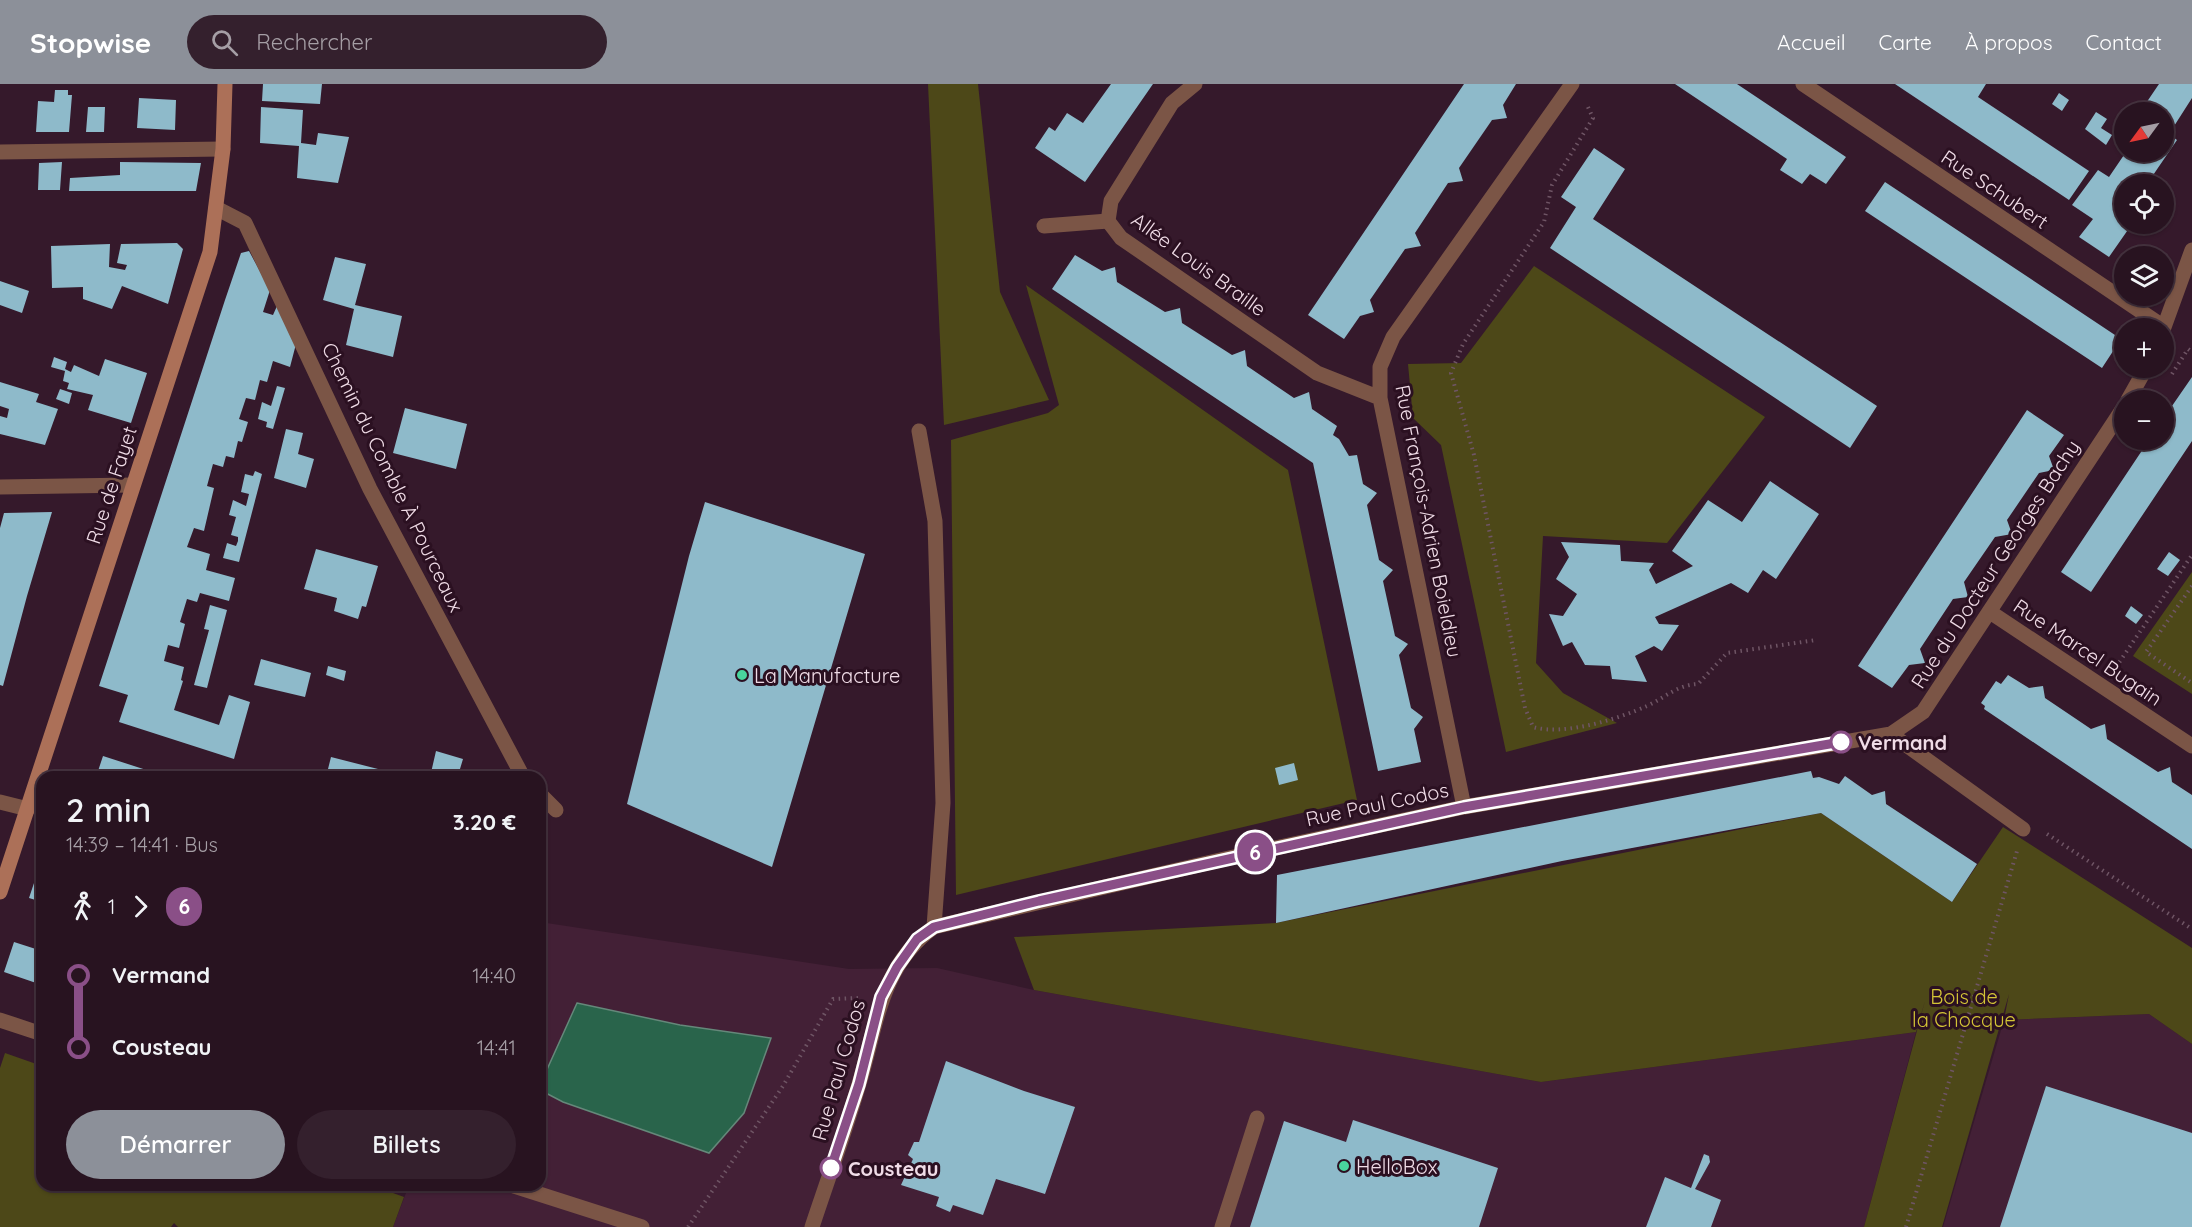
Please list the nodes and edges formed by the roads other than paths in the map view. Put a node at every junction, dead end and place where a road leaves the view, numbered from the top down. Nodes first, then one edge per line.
1 (225, 84) edge
2 (1195, 84) edge
3 (1572, 84) edge
4 (1803, 84) edge
5 (223, 149) junction
6 (0, 152) edge
7 (216, 208) junction
8 (1108, 221) junction
9 (1044, 226) dead end
10 (2192, 250) edge
11 (2149, 318) edge
12 (2168, 318) edge
13 (1380, 398) junction
14 (2114, 422) edge
15 (919, 431) dead end
16 (133, 485) junction
17 (0, 487) edge
18 (1990, 612) junction
19 (1891, 734) junction
20 (2192, 746) edge
21 (40, 771) edge
22 (520, 771) edge
23 (36, 784) edge
24 (546, 800) edge
25 (0, 802) edge
26 (1464, 807) junction
27 (28, 809) junction
28 (556, 810) dead end
29 (2023, 829) road end
30 (0, 892) edge
31 (934, 927) junction
32 (0, 1020) edge
33 (36, 1032) edge
34 (1257, 1118) dead end
35 (530, 1191) edge
36 (642, 1227) edge
37 (812, 1227) edge
38 (1222, 1227) edge

1 - 5 main road, Rue de Fayet
2 - 8 street, Allée Louis Braille
3 - 13 street, Rue François-Adrien Boieldieu
4 - 11 street, Rue Schubert
5 - 6 street
5 - 7 main road, Rue de Fayet
7 - 16 main road, Rue de Fayet
7 - 22 street, Chemin du Comble À Pourceaux
8 - 9 street
8 - 13 street, Allée Louis Braille
10 - 12 street
13 - 26 street, Rue François-Adrien Boieldieu
14 - 18 street, Rue du Docteur Georges Bachy
15 - 31 street
16 - 17 street
16 - 21 main road, Rue de Fayet
18 - 19 street, Rue du Docteur Georges Bachy
18 - 20 street, Rue Marcel Bugain
19 - 26 street, Rue Paul Codos
19 - 29 street
23 - 27 main road, Rue de Fayet
24 - 28 street
25 - 27 street
26 - 31 street, Rue Paul Codos
27 - 30 main road, Rue de Fayet
31 - 37 street, Rue Paul Codos
32 - 33 street
34 - 38 street
35 - 36 street

